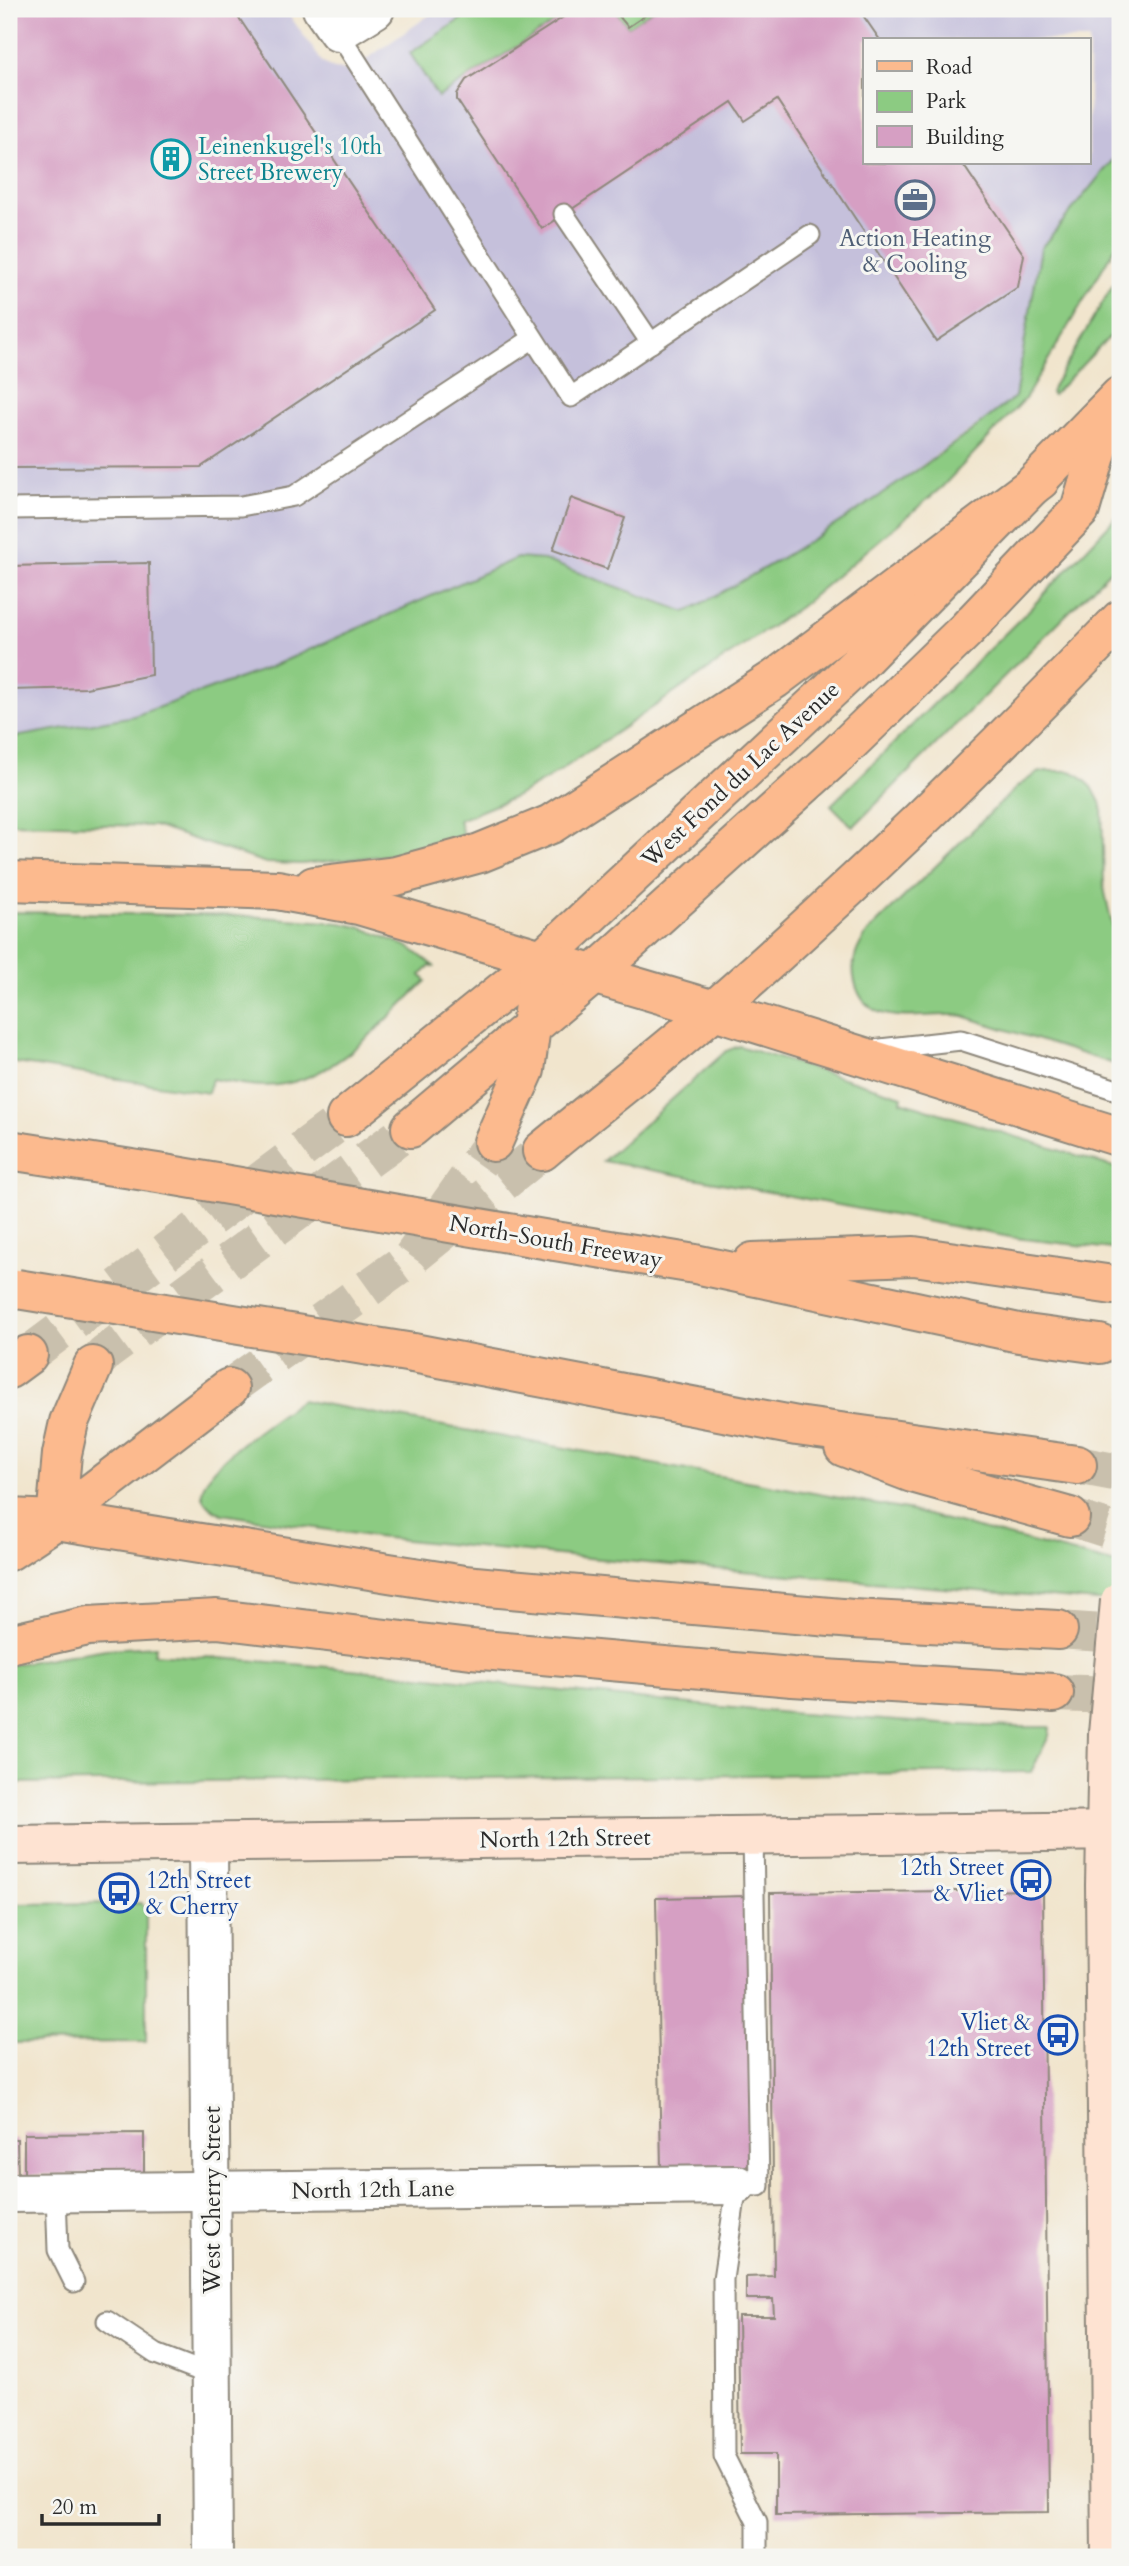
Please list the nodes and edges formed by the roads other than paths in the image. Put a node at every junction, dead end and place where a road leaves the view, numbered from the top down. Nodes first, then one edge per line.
1 (375, 9) edge
2 (330, 20) edge
3 (564, 214) dead end
4 (810, 235) dead end
5 (532, 339) junction
6 (651, 343) junction
7 (1115, 401) edge
8 (1040, 480) junction
9 (9, 509) edge
10 (1120, 621) edge
11 (9, 881) edge
12 (277, 890) junction
13 (540, 961) junction
14 (593, 975) junction
15 (714, 1010) junction
16 (533, 1024) junction
17 (849, 1052) junction
18 (1120, 1091) edge
19 (346, 1116) tunnel mouth
20 (411, 1128) tunnel mouth
21 (1120, 1137) edge
22 (493, 1142) tunnel mouth
23 (9, 1150) edge
24 (542, 1151) tunnel mouth
25 (695, 1264) junction
26 (1113, 1285) dead end
27 (13, 1289) edge
28 (1100, 1344) dead end
29 (93, 1366) tunnel mouth
30 (229, 1388) tunnel mouth
31 (797, 1426) junction
32 (1077, 1465) tunnel mouth
33 (1070, 1517) tunnel mouth
34 (9, 1518) edge
35 (56, 1520) junction
36 (9, 1551) edge
37 (1120, 1601) edge
38 (1058, 1630) tunnel mouth
39 (9, 1644) edge
40 (1054, 1693) tunnel mouth
41 (1113, 1831) edge
42 (753, 1836) junction
43 (208, 1843) junction
44 (9, 1845) edge
45 (737, 2185) junction
46 (1114, 2186) edge
47 (212, 2191) junction
48 (9, 2193) edge
49 (56, 2194) junction
50 (74, 2282) dead end
51 (107, 2321) dead end
52 (213, 2376) junction
53 (213, 2557) edge
54 (757, 2557) edge
55 (1111, 2557) edge

1 - 2 street
2 - 5 lane
3 - 6 lane
4 - 6 lane
5 - 6 lane
5 - 9 lane
7 - 8 main road, West Fond du Lac Avenue
7 - 14 main road, West Fond du Lac Avenue
8 - 12 main road
8 - 13 main road, West Fond du Lac Avenue
10 - 15 main road
11 - 12 main road
12 - 13 main road
13 - 14 main road
13 - 16 main road
13 - 19 main road, West Fond du Lac Avenue
14 - 15 main road
14 - 16 main road, West Fond du Lac Avenue
15 - 17 main road
15 - 24 main road
16 - 20 main road, West Fond du Lac Avenue
16 - 22 main road
17 - 18 lane
17 - 21 main road
23 - 25 main road, North-South Freeway, bridge
25 - 26 main road
25 - 28 main road, North-South Freeway
27 - 31 main road, bridge
29 - 35 main road
30 - 35 main road
31 - 32 main road
31 - 33 main road
34 - 35 main road
35 - 36 main road
35 - 38 main road
37 - 41 street, bridge
39 - 40 main road
41 - 42 street, North 12th Street
41 - 46 street
42 - 43 street, North 12th Street
42 - 45 lane
43 - 44 street, North 12th Street
43 - 47 street, West Cherry Street
45 - 47 street, North 12th Lane
45 - 54 lane
46 - 55 street
47 - 49 street, North 12th Lane
47 - 52 street, West Cherry Street
48 - 49 street, North 12th Lane
49 - 50 lane
51 - 52 lane
52 - 53 street, West Cherry Street

